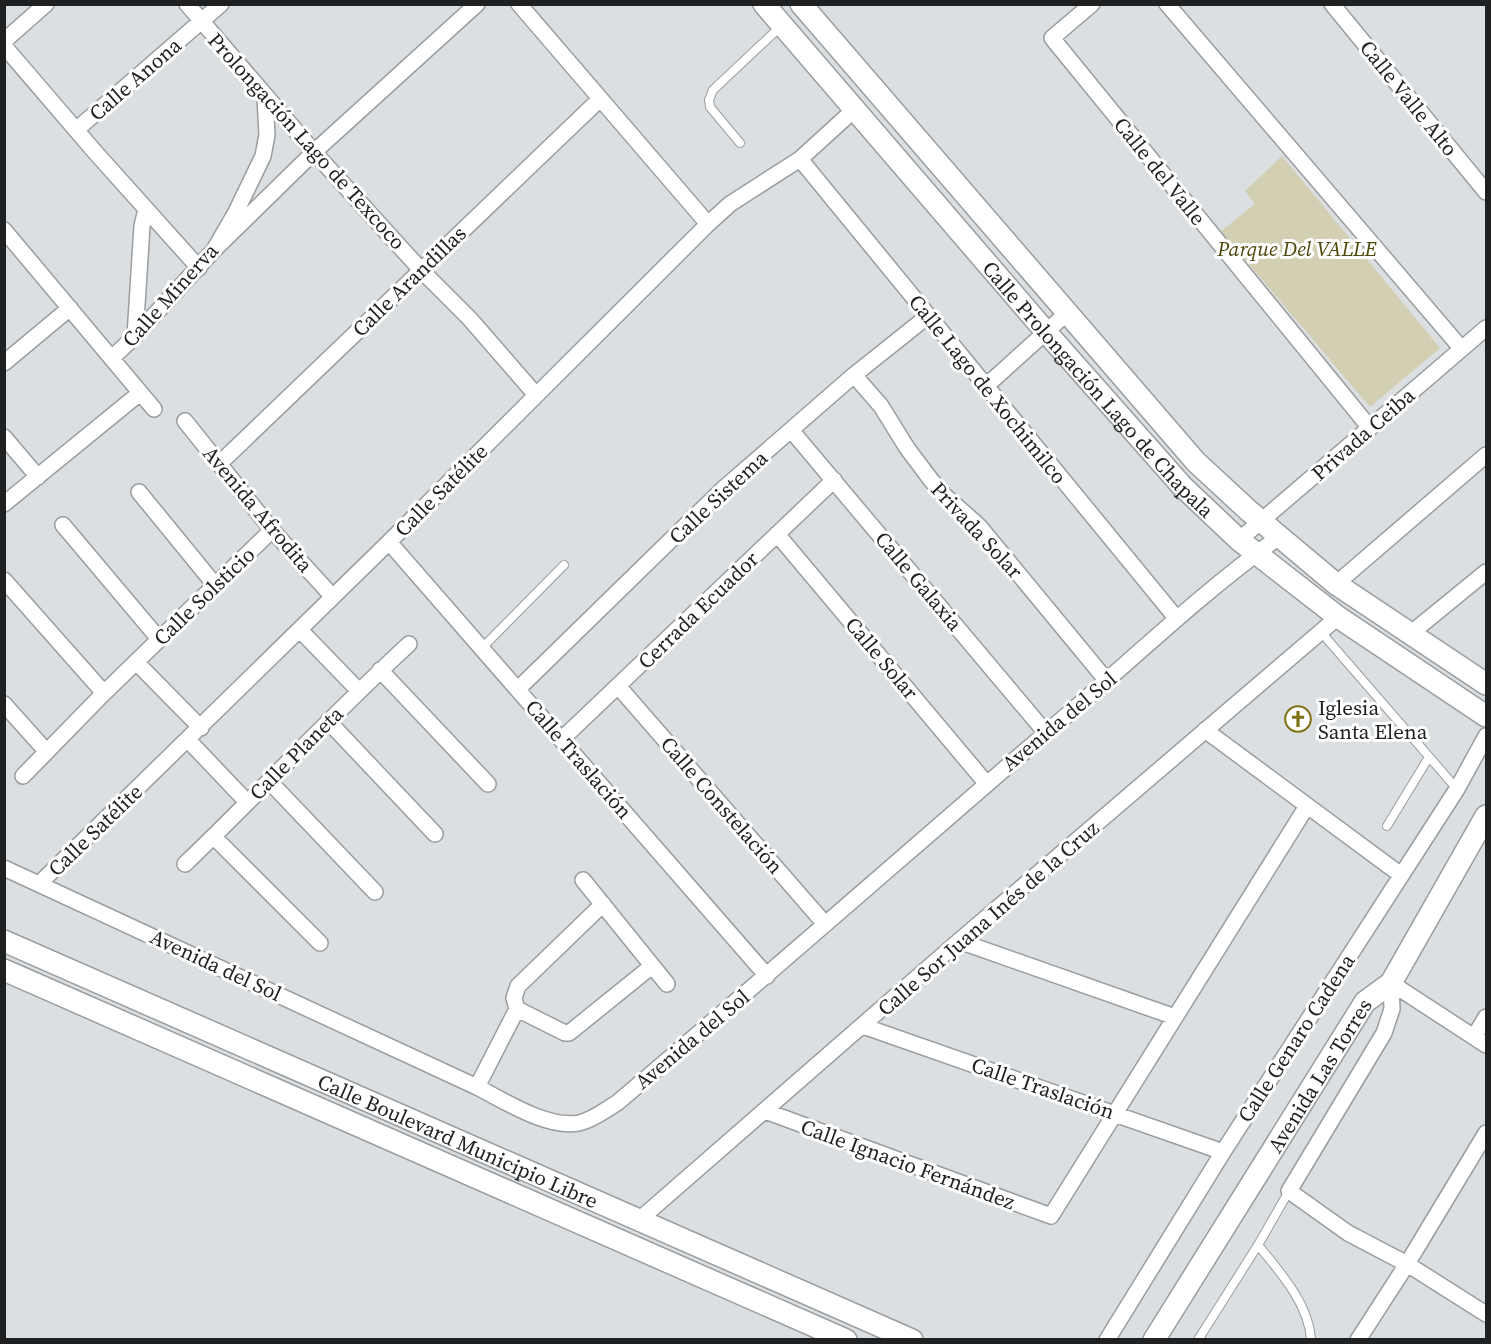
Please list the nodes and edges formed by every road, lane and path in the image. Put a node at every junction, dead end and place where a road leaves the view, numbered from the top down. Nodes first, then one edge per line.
1 (46, 4) edge
2 (187, 4) edge
3 (221, 4) edge
4 (477, 4) edge
5 (519, 4) edge
6 (764, 4) edge
7 (801, 4) edge
8 (1092, 4) edge
9 (1167, 4) edge
10 (1334, 5) edge
11 (201, 21) junction
12 (782, 25) junction
13 (4, 41) edge
14 (4, 46) edge
15 (265, 96) junction
16 (600, 99) junction
17 (855, 110) junction
18 (76, 130) junction
19 (740, 143) dead end
20 (314, 152) junction
21 (800, 159) junction
22 (1486, 192) edge
23 (146, 209) junction
24 (708, 224) junction
25 (4, 230) edge
26 (214, 250) junction
27 (199, 268) junction
28 (421, 270) junction
29 (70, 308) junction
30 (1067, 313) junction
31 (928, 315) junction
32 (1486, 328) edge
33 (1046, 332) junction
34 (135, 336) junction
35 (1461, 348) junction
36 (112, 358) junction
37 (4, 363) edge
38 (854, 375) junction
39 (986, 386) junction
40 (141, 393) junction
41 (536, 395) junction
42 (154, 409) dead end
43 (185, 421) dead end
44 (1370, 428) junction
45 (791, 429) junction
46 (4, 437) edge
47 (1486, 455) edge
48 (219, 464) junction
49 (38, 477) junction
50 (834, 480) junction
51 (139, 492) dead end
52 (4, 504) edge
53 (1261, 521) junction
54 (63, 525) dead end
55 (272, 530) junction
56 (777, 534) junction
57 (1279, 537) junction
58 (1239, 540) junction
59 (389, 542) junction
60 (1256, 553) junction
61 (564, 565) dead end
62 (1486, 572) edge
63 (4, 580) edge
64 (1336, 584) junction
65 (215, 585) junction
66 (332, 596) junction
67 (1338, 617) junction
68 (1177, 619) junction
69 (300, 630) junction
70 (1320, 631) junction
71 (1410, 634) junction
72 (159, 639) junction
73 (409, 644) dead end
74 (482, 648) junction
75 (136, 662) junction
76 (380, 670) junction
77 (1107, 681) junction
78 (1486, 684) edge
79 (618, 686) junction
80 (518, 690) junction
81 (359, 691) junction
82 (104, 693) junction
83 (4, 704) edge
84 (1486, 716) edge
85 (328, 722) junction
86 (201, 728) junction
87 (1205, 730) junction
88 (1046, 733) junction
89 (1486, 736) edge
90 (562, 739) junction
91 (188, 740) junction
92 (46, 751) junction
93 (1429, 757) junction
94 (23, 776) dead end
95 (270, 782) junction
96 (986, 783) junction
97 (488, 784) dead end
98 (1456, 789) junction
99 (247, 802) junction
100 (1307, 806) junction
101 (1486, 816) edge
102 (1387, 826) dead end
103 (435, 834) dead end
104 (214, 837) junction
105 (185, 864) dead end
106 (4, 868) edge
107 (1401, 875) junction
108 (583, 880) dead end
109 (39, 884) junction
110 (375, 892) dead end
111 (603, 904) junction
112 (825, 924) junction
113 (4, 941) edge
114 (959, 941) junction
115 (320, 943) dead end
116 (652, 966) junction
117 (4, 970) edge
118 (767, 976) junction
119 (667, 984) dead end
120 (1391, 984) junction
121 (517, 1009) junction
122 (1175, 1017) junction
123 (1486, 1017) edge
124 (863, 1026) junction
125 (1480, 1041) edge
126 (477, 1087) junction
127 (765, 1111) junction
128 (1115, 1113) junction
129 (1486, 1133) edge
130 (1223, 1152) junction
131 (1289, 1191) junction
132 (639, 1220) junction
133 (1258, 1245) junction
134 (1407, 1264) junction
135 (1486, 1314) edge
136 (846, 1340) edge
137 (912, 1340) edge
138 (1107, 1340) edge
139 (1154, 1340) edge
140 (1198, 1340) edge
141 (1311, 1340) edge
142 (1358, 1340) edge

1 - 13 street
2 - 11 street, Prolongación Lago de Texcoco
3 - 11 street, Calle Anona
4 - 20 street
5 - 16 street
6 - 12 main road, Calle Prolongación Lago de Chapala
7 - 30 main road, Calle Prolongación Lago de Chapala
8 - 44 street, Calle del Valle
9 - 35 street
10 - 22 street, Calle Valle Alto
11 - 15 street, Prolongación Lago de Texcoco
11 - 18 street, Calle Anona
12 - 17 main road, Calle Prolongación Lago de Chapala
12 - 19 lane
14 - 18 street
15 - 20 street, Prolongación Lago de Texcoco
15 - 26 street, Calle Minerva
16 - 24 street
16 - 28 street, Calle Arandillas
17 - 21 street, Calle Satélite
17 - 33 main road, Calle Prolongación Lago de Chapala
18 - 23 street
20 - 26 street
20 - 28 street, Prolongación Lago de Texcoco
21 - 24 street, Calle Satélite
21 - 31 street, Calle Lago de Xochimilco
23 - 27 street
23 - 34 street
24 - 41 street, Calle Satélite
25 - 29 street
26 - 27 street, Calle Minerva
27 - 34 street, Calle Minerva
28 - 41 street, Prolongación Lago de Texcoco
28 - 48 street, Calle Arandillas
29 - 36 street
29 - 37 street
30 - 33 street
30 - 53 main road, Calle Prolongación Lago de Chapala
31 - 38 street, Calle Sistema
31 - 39 street, Calle Lago de Xochimilco
32 - 35 street, Privada Ceiba
33 - 39 street
33 - 58 main road, Calle Prolongación Lago de Chapala
34 - 36 street, Calle Minerva
35 - 44 street, Privada Ceiba
36 - 40 street
38 - 45 street, Calle Sistema
38 - 77 street, Privada Solar
39 - 68 street, Calle Lago de Xochimilco
40 - 42 street
40 - 49 street
41 - 59 street, Calle Satélite
43 - 48 street, Avenida Afrodita
44 - 53 street, Privada Ceiba
45 - 50 street, Calle Galaxia
45 - 80 street, Calle Sistema
46 - 49 street
47 - 64 street
48 - 55 street, Avenida Afrodita
49 - 52 street
50 - 56 street, Cerrada Ecuador
50 - 88 street, Calle Galaxia
51 - 65 street
53 - 57 main road, Calle Prolongación Lago de Chapala
53 - 58 street, Privada Ceiba
54 - 72 street
55 - 65 street, Calle Solsticio
55 - 66 street, Avenida Afrodita
56 - 79 street, Cerrada Ecuador
56 - 96 street, Calle Solar
57 - 60 street, Avenida del Sol
57 - 64 main road, Calle Prolongación Lago de Chapala
58 - 60 main road, Calle Prolongación Lago de Chapala
59 - 66 street, Calle Satélite
59 - 74 street, Calle Traslación
60 - 67 main road, Calle Prolongación Lago de Chapala
60 - 68 street, Avenida del Sol
61 - 74 lane
62 - 71 street
63 - 82 street
64 - 71 main road, Calle Prolongación Lago de Chapala
65 - 72 street, Calle Solsticio
66 - 69 street, Calle Satélite
67 - 70 street, Calle Sor Juana Inés de la Cruz
67 - 84 main road, Calle Prolongación Lago de Chapala
68 - 77 street, Avenida del Sol
69 - 81 street
69 - 86 street, Calle Satélite
70 - 87 street, Calle Sor Juana Inés de la Cruz
70 - 93 lane
71 - 78 main road, Calle Prolongación Lago de Chapala
72 - 75 street, Calle Solsticio
73 - 76 street, Calle Planeta
74 - 80 street, Calle Traslación
75 - 82 street, Calle Solsticio
75 - 86 street, Calle Solsticio
76 - 81 street, Calle Planeta
76 - 97 street
77 - 88 street, Avenida del Sol
79 - 90 street, Cerrada Ecuador
79 - 112 street, Calle Constelación
80 - 90 street, Calle Traslación
81 - 85 street, Calle Planeta
82 - 92 street, Calle Solsticio
83 - 92 street
85 - 95 street, Calle Planeta
85 - 103 street
86 - 91 street, Calle Satélite
87 - 100 street
87 - 114 street, Calle Sor Juana Inés de la Cruz
88 - 96 street, Avenida del Sol
89 - 98 street, Calle Genaro Cadena
90 - 118 street, Calle Traslación
91 - 99 street
91 - 109 street, Calle Satélite
92 - 94 street, Calle Solsticio
93 - 98 lane
93 - 102 lane
95 - 99 street, Calle Planeta
95 - 110 street
96 - 112 street, Avenida del Sol
98 - 107 street, Calle Genaro Cadena
99 - 104 street, Calle Planeta
100 - 107 street
100 - 122 street
101 - 120 main road, Avenida Las Torres
104 - 105 street, Calle Planeta
104 - 115 street
106 - 109 street, Avenida del Sol
107 - 130 street, Calle Genaro Cadena
108 - 111 street
109 - 126 street, Avenida del Sol
111 - 116 street
111 - 121 street
112 - 118 street, Avenida del Sol
113 - 132 main road, Calle Boulevard Municipio Libre
114 - 122 street
114 - 124 street, Calle Sor Juana Inés de la Cruz
116 - 119 street
116 - 121 street
117 - 136 main road, Calle Boulevard Municipio Libre
118 - 126 street, Avenida del Sol
120 - 125 street
120 - 131 street
120 - 139 main road, Avenida Las Torres
121 - 126 street
122 - 128 street
123 - 125 street
124 - 127 street, Calle Sor Juana Inés de la Cruz
124 - 128 street, Calle Traslación
127 - 128 street, Calle Ignacio Fernández
127 - 132 street, Calle Sor Juana Inés de la Cruz
128 - 130 street, Calle Traslación
129 - 134 street
130 - 138 street, Calle Genaro Cadena
131 - 133 lane
131 - 134 street
132 - 137 main road, Calle Boulevard Municipio Libre
133 - 140 lane
133 - 141 lane
134 - 135 street
134 - 142 street

